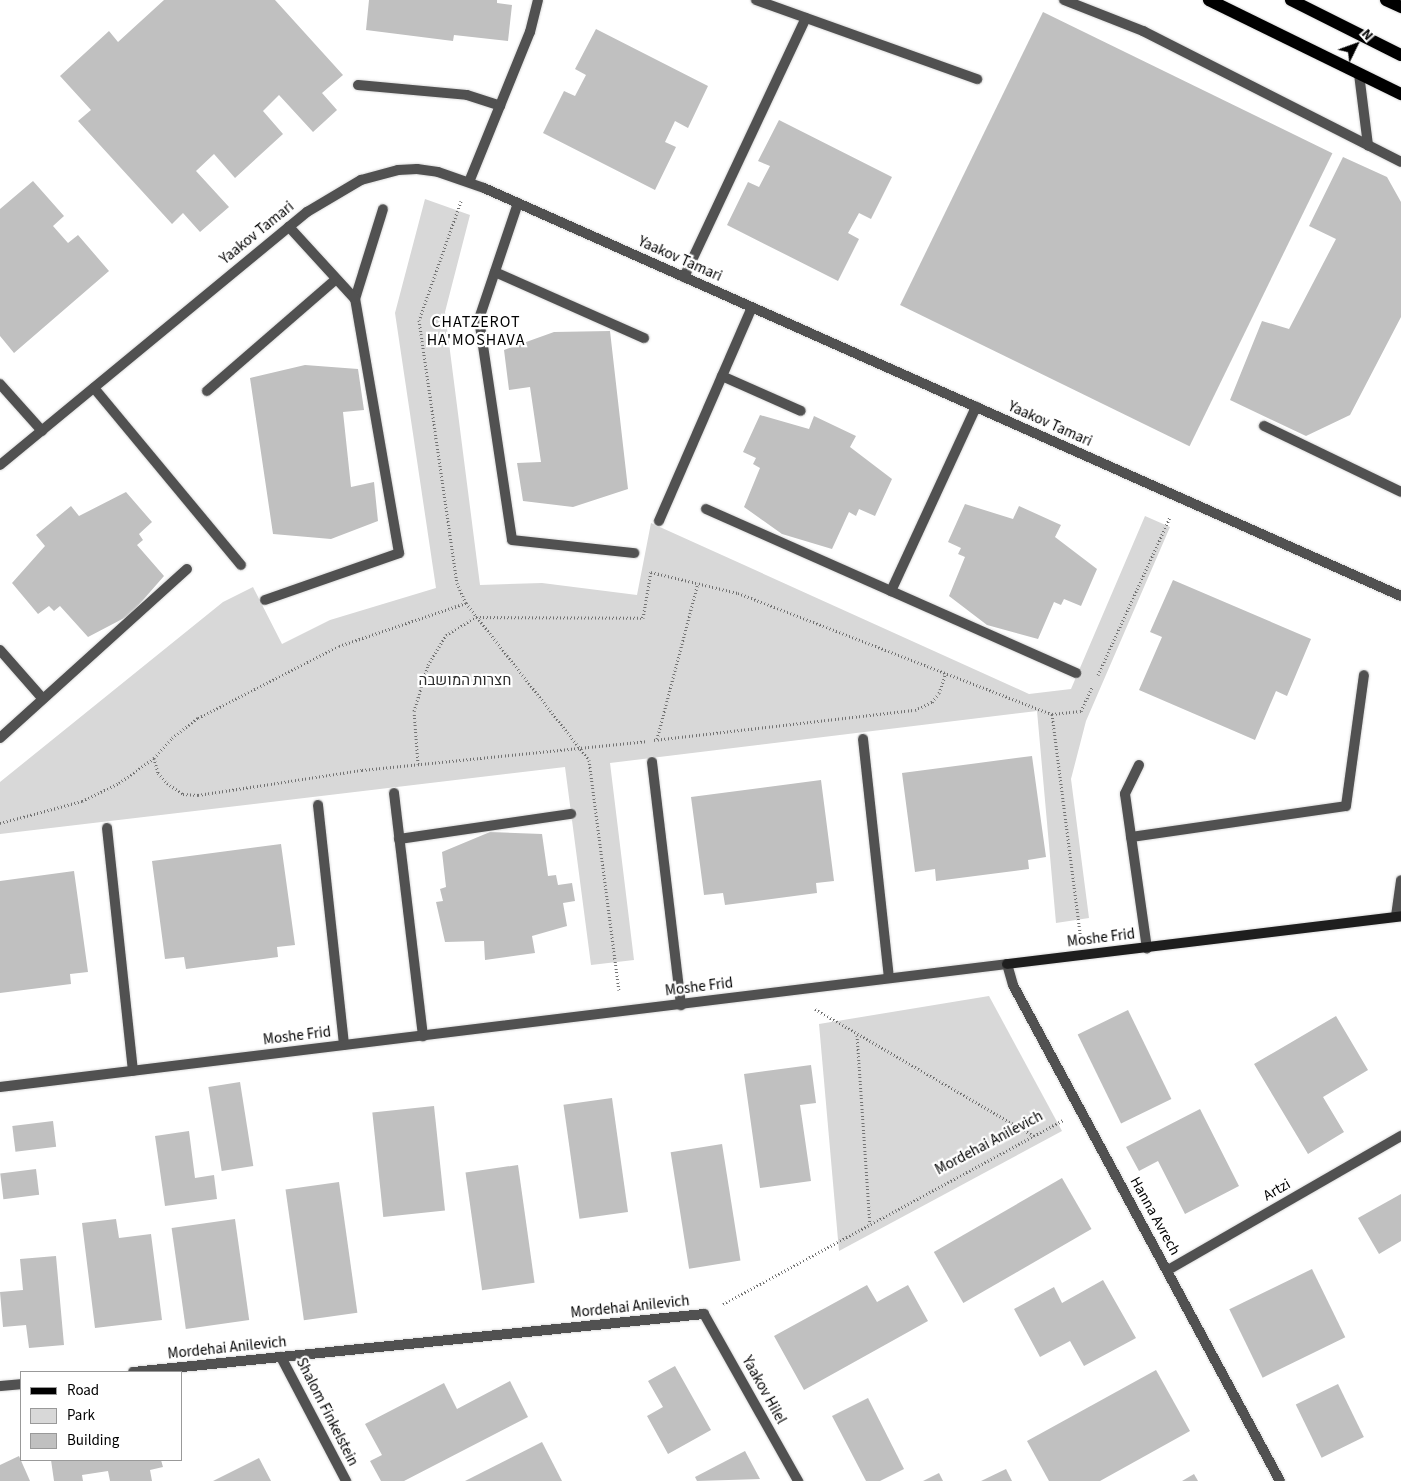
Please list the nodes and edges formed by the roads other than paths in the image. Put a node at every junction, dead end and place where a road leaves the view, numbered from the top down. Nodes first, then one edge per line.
1 (538, 0) edge
2 (756, 0) edge
3 (1064, 0) edge
4 (1209, 0) edge
5 (1291, 0) edge
6 (1386, 0) edge
7 (1401, 7) edge
8 (806, 18) junction
9 (1401, 55) edge
10 (1359, 74) junction
11 (977, 80) dead end
12 (358, 85) dead end
13 (1401, 94) edge
14 (500, 106) junction
15 (1368, 145) junction
16 (1401, 162) edge
17 (469, 182) junction
18 (518, 203) junction
19 (383, 209) dead end
20 (289, 227) junction
21 (495, 272) junction
22 (684, 277) junction
23 (335, 280) junction
24 (355, 300) junction
25 (752, 307) junction
26 (644, 338) dead end
27 (722, 376) junction
28 (0, 384) edge
29 (94, 388) junction
30 (207, 391) dead end
31 (976, 407) junction
32 (800, 411) dead end
33 (1264, 426) dead end
34 (42, 430) junction
35 (0, 465) edge
36 (1401, 492) edge
37 (706, 509) dead end
38 (659, 521) dead end
39 (634, 553) dead end
40 (242, 564) dead end
41 (187, 569) dead end
42 (891, 591) junction
43 (1401, 596) edge
44 (264, 600) dead end
45 (0, 650) edge
46 (1076, 673) dead end
47 (1364, 675) dead end
48 (43, 699) junction
49 (0, 738) edge
50 (863, 739) dead end
51 (652, 762) dead end
52 (1139, 765) dead end
53 (394, 793) dead end
54 (318, 805) dead end
55 (571, 814) dead end
56 (107, 828) dead end
57 (1130, 837) junction
58 (399, 839) junction
59 (1401, 880) edge
60 (1398, 916) edge
61 (1147, 948) junction
62 (1007, 964) junction
63 (889, 977) junction
64 (681, 1005) junction
65 (423, 1036) junction
66 (344, 1045) junction
67 (133, 1071) junction
68 (0, 1087) edge
69 (1401, 1136) edge
70 (1168, 1270) junction
71 (704, 1314) joint
72 (282, 1357) junction
73 (143, 1371) edge
74 (20, 1384) edge
75 (0, 1386) edge
76 (346, 1481) edge
77 (798, 1481) edge
78 (1280, 1481) edge

1 - 14 street
2 - 8 street
3 - 15 street
4 - 10 main road
5 - 9 main road
6 - 7 main road
8 - 11 street
8 - 22 street
10 - 13 main road
10 - 15 street
12 - 14 street
14 - 17 street
15 - 16 street
17 - 18 street, Yaakov Tamari
17 - 20 street, Yaakov Tamari
18 - 21 street
18 - 22 street, Yaakov Tamari
19 - 24 street
20 - 23 street
20 - 29 street, Yaakov Tamari
21 - 26 street
21 - 39 street
22 - 25 street, Yaakov Tamari
23 - 24 street
23 - 30 street
24 - 44 street
25 - 27 street
25 - 31 street, Yaakov Tamari
27 - 32 street
27 - 38 street
28 - 34 street
29 - 34 street, Yaakov Tamari
29 - 40 street
31 - 42 street
31 - 43 street, Yaakov Tamari
33 - 36 street
34 - 35 street, Yaakov Tamari
37 - 42 street
41 - 48 street
42 - 46 street
45 - 48 street
47 - 57 street
48 - 49 street
50 - 63 street
51 - 64 street
52 - 57 street
53 - 58 street
54 - 66 street
55 - 58 street
56 - 67 street
57 - 61 street
58 - 65 street
59 - 60 street
60 - 61 street, Moshe Frid
61 - 62 street, Moshe Frid
62 - 63 street, Moshe Frid
62 - 70 street, Hanna Avrech
63 - 64 street, Moshe Frid
64 - 65 street, Moshe Frid
65 - 66 street, Moshe Frid
66 - 67 street, Moshe Frid
67 - 68 street, Moshe Frid
69 - 70 street, Artzi
70 - 78 street, Hanna Avrech
71 - 72 street, Mordehai Anilevich
71 - 77 street, Yaakov Hilel
72 - 73 street, Mordehai Anilevich
72 - 76 street, Shalom Finkelstein
74 - 75 street

